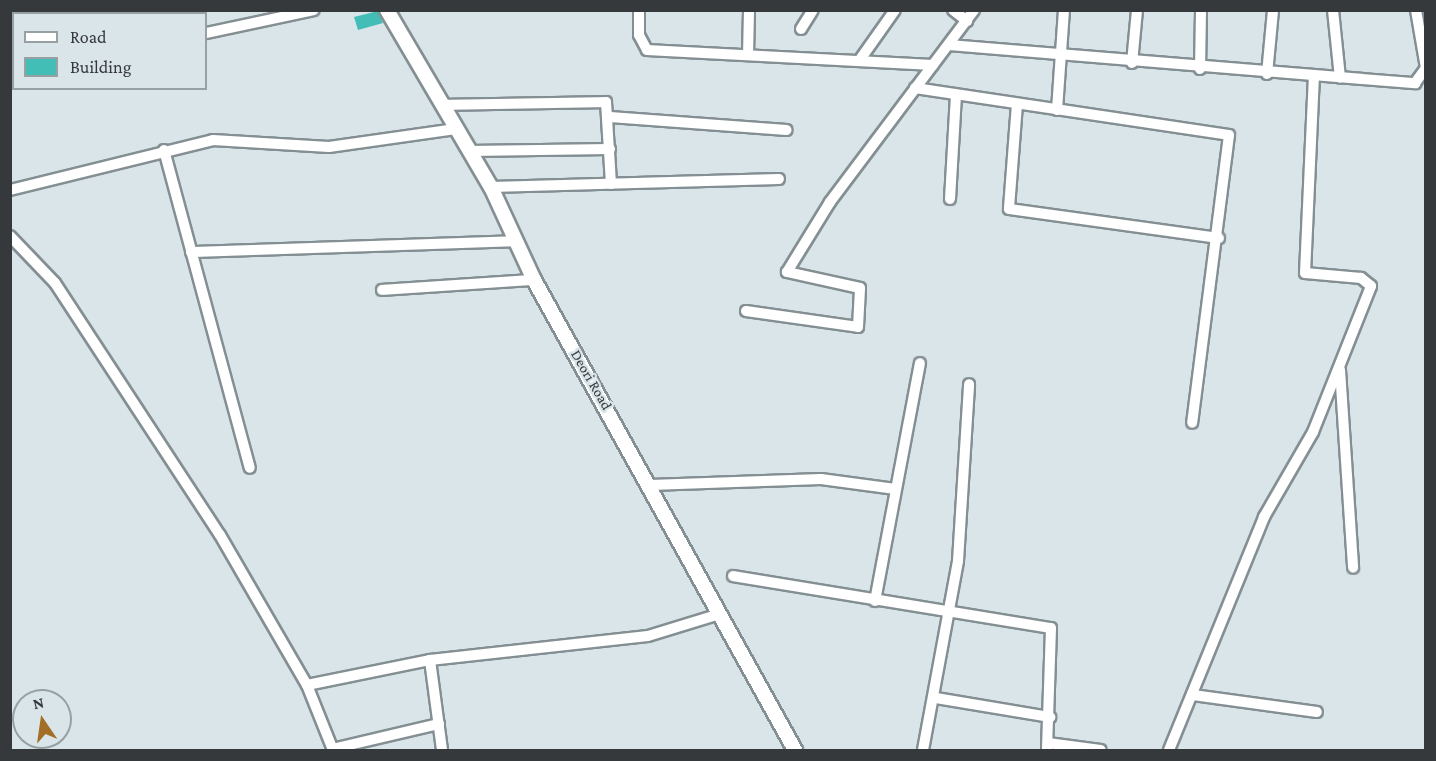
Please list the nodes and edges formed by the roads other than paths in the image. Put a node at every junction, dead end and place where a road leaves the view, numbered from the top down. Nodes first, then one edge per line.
1 (314, 10) edge
2 (387, 10) edge
3 (639, 10) edge
4 (749, 10) edge
5 (813, 10) edge
6 (895, 10) edge
7 (953, 10) edge
8 (974, 10) edge
9 (1064, 10) edge
10 (1137, 10) edge
11 (1201, 10) edge
12 (1273, 10) edge
13 (1333, 10) edge
14 (1416, 10) edge
15 (967, 21) junction
16 (801, 29) dead end
17 (207, 33) edge
18 (949, 45) junction
19 (748, 55) junction
20 (1060, 57) junction
21 (859, 61) junction
22 (1132, 63) junction
23 (933, 65) junction
24 (1425, 68) edge
25 (1200, 69) junction
26 (1267, 74) junction
27 (1314, 76) junction
28 (1340, 78) junction
29 (915, 88) junction
30 (956, 95) junction
31 (1017, 104) junction
32 (442, 105) junction
33 (1057, 110) junction
34 (610, 117) junction
35 (456, 129) junction
36 (787, 130) dead end
37 (610, 149) junction
38 (164, 150) junction
39 (469, 151) junction
40 (779, 179) dead end
41 (611, 184) junction
42 (490, 187) junction
43 (10, 190) edge
44 (950, 199) dead end
45 (10, 236) edge
46 (1219, 238) junction
47 (516, 241) junction
48 (191, 252) junction
49 (534, 280) junction
50 (382, 290) dead end
51 (746, 311) dead end
52 (920, 363) dead end
53 (1340, 367) junction
54 (969, 384) dead end
55 (1192, 423) dead end
56 (250, 468) dead end
57 (650, 485) junction
58 (895, 489) junction
59 (1353, 568) dead end
60 (733, 576) dead end
61 (875, 601) junction
62 (720, 614) junction
63 (949, 614) junction
64 (430, 660) junction
65 (307, 685) junction
66 (1193, 695) junction
67 (936, 698) junction
68 (1317, 712) dead end
69 (1050, 717) junction
70 (439, 724) junction
71 (1047, 747) edge
72 (332, 750) edge
73 (442, 750) edge
74 (795, 750) edge
75 (923, 750) edge
76 (1101, 750) edge
77 (1169, 750) edge

1 - 17 street
2 - 32 street, Deori Road
3 - 19 street
4 - 19 street
5 - 16 street
6 - 21 street
7 - 15 street
8 - 15 street
9 - 20 street
10 - 22 street
11 - 25 street
12 - 26 street
13 - 28 street
14 - 24 street
15 - 18 street
18 - 20 street
18 - 23 street
19 - 21 street
20 - 22 street
20 - 33 street
21 - 23 street
22 - 25 street
23 - 29 street
24 - 28 street
25 - 26 street
26 - 27 street
27 - 28 street
27 - 53 street
29 - 30 street
29 - 51 street
30 - 31 street
30 - 44 street
31 - 33 street
31 - 46 street
32 - 34 street
32 - 35 street, Deori Road
33 - 46 street
34 - 36 street
34 - 37 street
35 - 38 street
35 - 39 street, Deori Road
37 - 39 street
37 - 41 street
38 - 43 street
38 - 48 street
39 - 42 street, Deori Road
40 - 41 street
41 - 42 street
42 - 47 street, Deori Road
45 - 65 street
46 - 55 street
47 - 48 street
47 - 49 street, Deori Road
48 - 56 street
49 - 50 street
49 - 57 street, Deori Road
52 - 58 street
53 - 59 street
53 - 66 street
54 - 63 street
57 - 58 street
57 - 62 street, Deori Road
58 - 61 street
60 - 61 street
61 - 63 street
62 - 64 street
62 - 74 street, Deori Road
63 - 67 street
63 - 69 street
64 - 65 street
64 - 70 street
65 - 72 street
66 - 68 street
66 - 77 street
67 - 69 street
67 - 75 street
69 - 71 street
70 - 72 street
70 - 73 street
71 - 76 street

